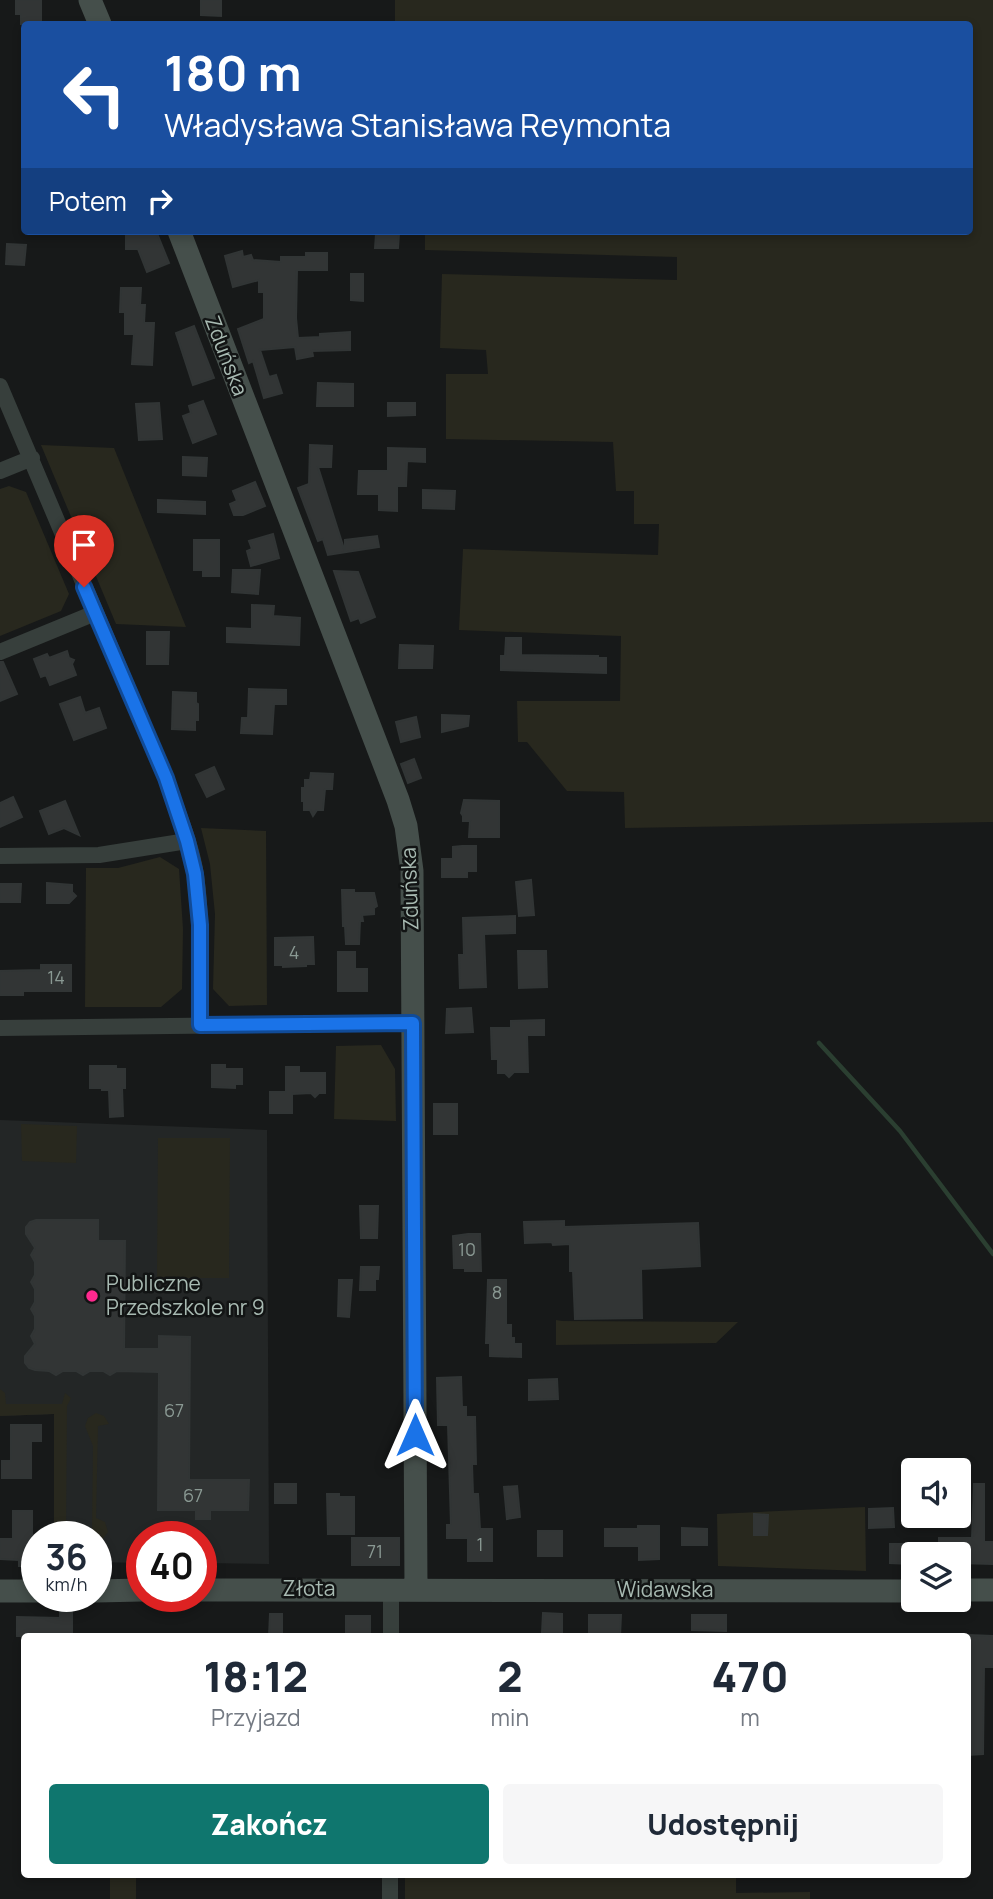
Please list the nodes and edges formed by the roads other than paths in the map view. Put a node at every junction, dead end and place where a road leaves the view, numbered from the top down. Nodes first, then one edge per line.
1 (90, 0) edge
2 (99, 21) edge
3 (181, 235) edge
4 (0, 386) edge
5 (32, 458) junction
6 (0, 471) edge
7 (95, 613) junction
8 (0, 652) edge
9 (187, 841) junction
10 (0, 856) edge
11 (413, 1023) junction
12 (200, 1025) junction
13 (0, 1028) edge
14 (416, 1589) junction
15 (217, 1590) edge
16 (391, 1590) junction
17 (971, 1590) edge
18 (993, 1590) edge
19 (0, 1591) edge
20 (21, 1591) edge
21 (901, 1591) edge
22 (391, 1633) edge
23 (390, 1878) edge
24 (390, 1899) edge

1 - 2 street
3 - 11 street, Zduńska
4 - 5 street
5 - 6 street
5 - 7 street
7 - 8 street
7 - 9 street
9 - 10 street
9 - 12 street
11 - 12 street
11 - 14 street, Zduńska
12 - 13 street
14 - 16 street, Złota
14 - 21 street, Widawska
15 - 16 street, Złota
16 - 22 street
17 - 18 street
19 - 20 street
23 - 24 street

